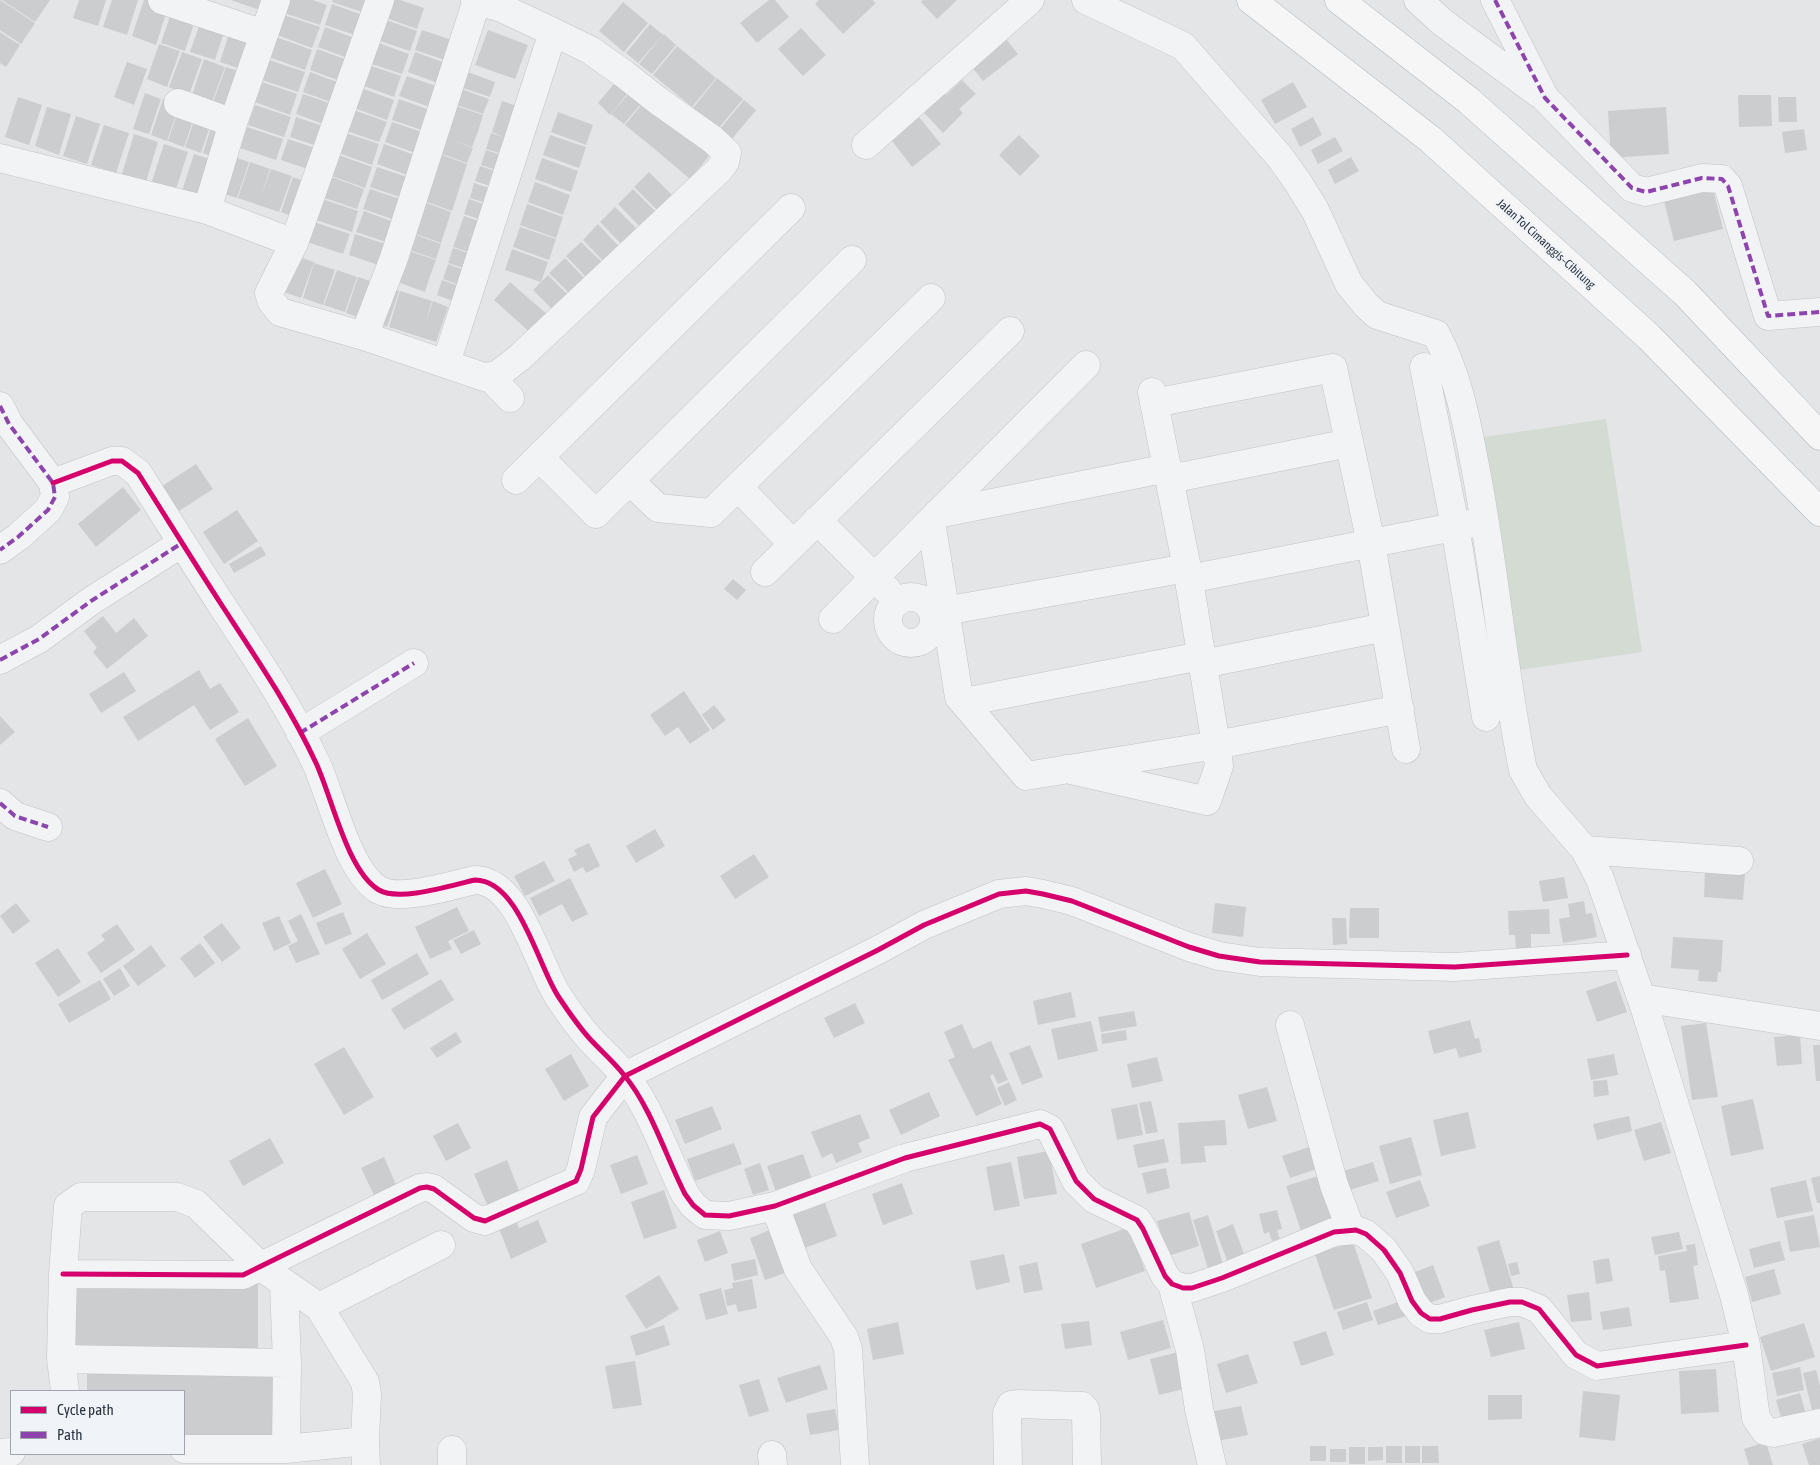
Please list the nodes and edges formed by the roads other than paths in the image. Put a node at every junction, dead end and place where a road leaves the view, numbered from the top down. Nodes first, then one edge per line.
1 (162, 0) edge
2 (276, 0) edge
3 (380, 0) edge
4 (476, 0) edge
5 (1030, 0) edge
6 (1086, 0) edge
7 (1251, 0) edge
8 (1339, 0) edge
9 (1418, 0) edge
10 (1495, 0) edge
11 (505, 5) edge
12 (553, 32) junction
13 (264, 34) junction
14 (1545, 98) junction
15 (178, 103) dead end
16 (233, 123) junction
17 (866, 145) dead end
18 (0, 158) edge
19 (791, 208) dead end
20 (207, 210) junction
21 (294, 242) junction
22 (852, 260) dead end
23 (930, 298) dead end
24 (1820, 312) edge
25 (1010, 331) dead end
26 (364, 336) junction
27 (446, 363) junction
28 (1086, 365) dead end
29 (1424, 367) dead end
30 (490, 377) junction
31 (510, 398) dead end
32 (0, 406) edge
33 (1820, 436) edge
34 (1349, 443) junction
35 (539, 457) junction
36 (1169, 473) junction
37 (516, 480) dead end
38 (630, 481) junction
39 (53, 483) junction
40 (738, 487) junction
41 (1820, 512) edge
42 (934, 518) junction
43 (817, 520) junction
44 (1486, 520) junction
45 (1456, 526) junction
46 (182, 543) junction
47 (1371, 543) junction
48 (793, 544) junction
49 (0, 550) edge
50 (765, 572) dead end
51 (1188, 573) junction
52 (875, 578) junction
53 (898, 601) junction
54 (939, 612) junction
55 (833, 619) dead end
56 (1384, 627) junction
57 (0, 660) edge
58 (1202, 660) junction
59 (414, 663) dead end
60 (964, 702) junction
61 (1400, 709) junction
62 (1486, 717) dead end
63 (300, 733) junction
64 (1216, 745) junction
65 (1406, 749) dead end
66 (1067, 770) junction
67 (0, 803) edge
68 (48, 827) dead end
69 (1585, 850) junction
70 (1739, 860) dead end
71 (1627, 955) junction
72 (1642, 998) junction
73 (1290, 1025) dead end
74 (1820, 1026) edge
75 (625, 1076) junction
76 (775, 1206) junction
77 (1350, 1230) junction
78 (441, 1245) dead end
79 (261, 1267) junction
80 (63, 1274) junction
81 (284, 1284) junction
82 (1172, 1284) junction
83 (319, 1307) junction
84 (1746, 1345) junction
85 (61, 1359) junction
86 (287, 1362) junction
87 (64, 1390) edge
88 (1820, 1423) edge
89 (185, 1449) edge
90 (286, 1450) junction
91 (366, 1453) edge
92 (855, 1465) edge
93 (1008, 1465) edge
94 (1087, 1465) edge
95 (1212, 1465) edge

1 - 13 street
2 - 13 street
3 - 21 street
4 - 11 street
4 - 26 street
5 - 17 street
6 - 44 street
7 - 41 highway, Jalan Tol Cimanggis–Cibitung
8 - 33 highway
9 - 14 street
10 - 14 street
11 - 12 street
12 - 27 street
12 - 30 street
13 - 16 street
14 - 24 street
15 - 16 street
16 - 20 street
18 - 20 street
19 - 35 street
20 - 21 street
21 - 26 street
22 - 38 street
23 - 40 street
25 - 43 street
26 - 27 street
27 - 30 street
28 - 42 street
29 - 45 street
30 - 31 street
32 - 39 street
34 - 36 street
34 - 36 street
34 - 47 street
35 - 37 street
35 - 38 street
36 - 42 street
36 - 51 street
38 - 40 street
39 - 46 street
39 - 49 street
40 - 48 street
42 - 52 street
42 - 54 street
43 - 48 street
43 - 52 street
44 - 45 street
44 - 69 street
45 - 47 street
45 - 62 street
46 - 57 street
46 - 63 street
47 - 51 street
47 - 56 street
48 - 50 street
51 - 54 street
51 - 58 street
52 - 53 street
52 - 55 street
53 - 54 street
53 - 54 street
54 - 60 street
56 - 58 street
56 - 61 street
58 - 60 street
58 - 64 street
59 - 63 street
60 - 66 street
61 - 64 street
61 - 65 street
63 - 75 street
64 - 66 street
64 - 66 street
67 - 68 street
69 - 70 street
69 - 71 street
71 - 72 street
71 - 75 street
72 - 74 street
72 - 84 street
73 - 77 street
75 - 76 street
75 - 79 street
76 - 82 street
76 - 92 street
77 - 82 street
77 - 84 street
78 - 83 street
79 - 80 street
79 - 80 street
79 - 81 street
80 - 85 street
81 - 83 street
81 - 86 street
82 - 95 street
83 - 91 street
84 - 88 street
85 - 86 street
85 - 87 street
86 - 90 street
89 - 90 street
90 - 91 street
93 - 94 street

